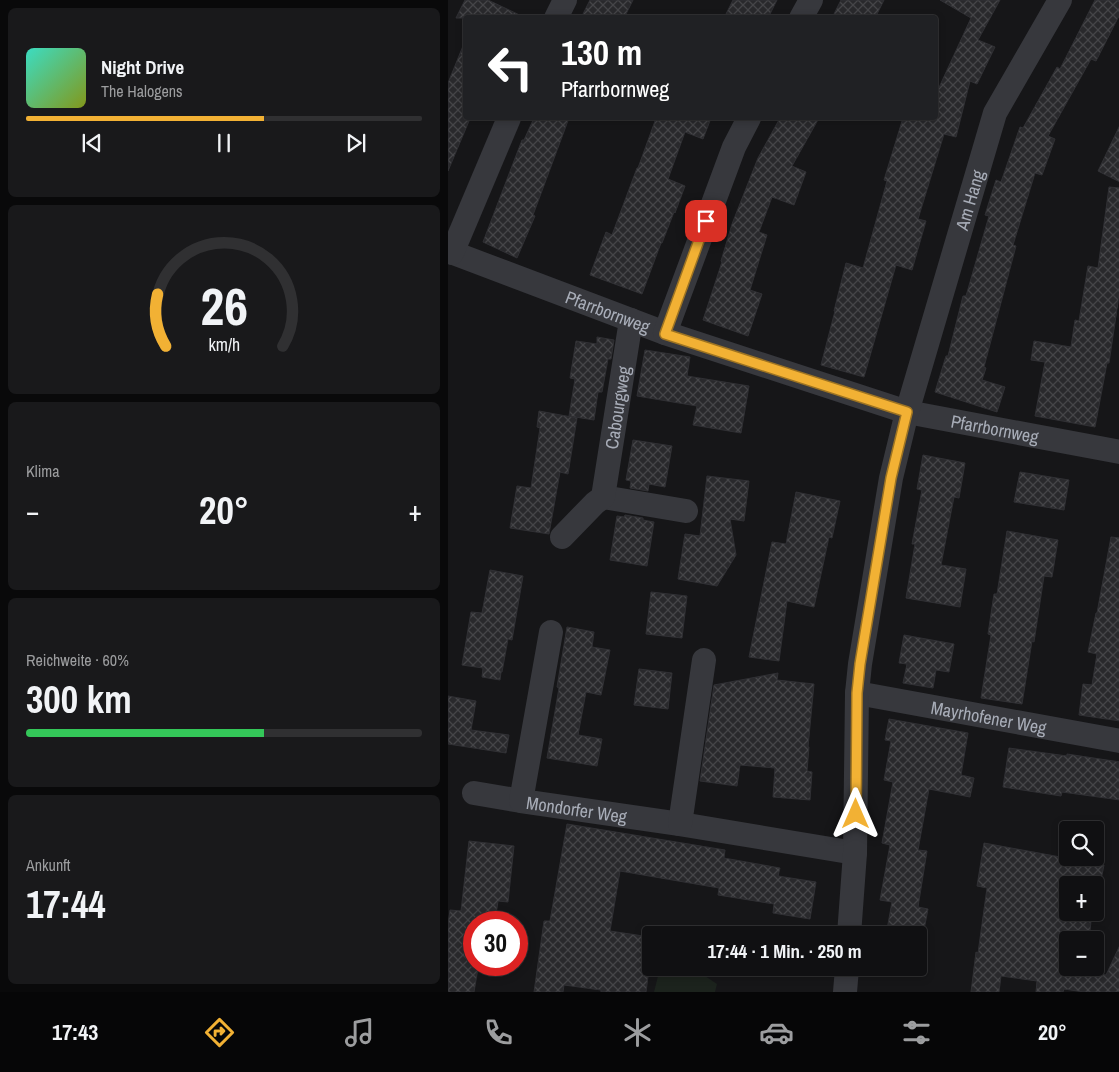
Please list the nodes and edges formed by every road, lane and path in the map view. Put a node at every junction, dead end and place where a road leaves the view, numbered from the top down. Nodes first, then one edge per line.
1 (565, 0) edge
2 (811, 0) edge
3 (1060, 0) edge
4 (558, 15) edge
5 (803, 15) edge
6 (508, 120) edge
7 (748, 120) edge
8 (450, 252) edge
9 (631, 320) junction
10 (665, 334) junction
11 (907, 412) junction
12 (1120, 452) edge
13 (603, 497) junction
14 (686, 511) dead end
15 (562, 537) dead end
16 (551, 632) dead end
17 (704, 660) dead end
18 (857, 693) junction
19 (1120, 742) edge
20 (474, 793) dead end
21 (521, 801) junction
22 (680, 824) junction
23 (855, 853) junction
24 (850, 926) edge
25 (846, 976) edge
26 (845, 992) edge

1 - 4 street
2 - 5 street
3 - 11 street, Am Hang
6 - 8 street
7 - 10 street
8 - 9 street, Pfarrbornweg
9 - 10 street, Pfarrbornweg
9 - 13 street, Cabourgweg
10 - 11 street, Pfarrbornweg
11 - 12 street, Pfarrbornweg
11 - 18 street, Am Hang
13 - 14 street
13 - 15 street
16 - 21 street
17 - 22 street
18 - 19 street, Mayrhofener Weg
18 - 23 street, Am Hang
20 - 21 street, Mondorfer Weg
21 - 22 street, Mondorfer Weg
22 - 23 street, Mondorfer Weg
23 - 24 street, Am Hang
25 - 26 street

